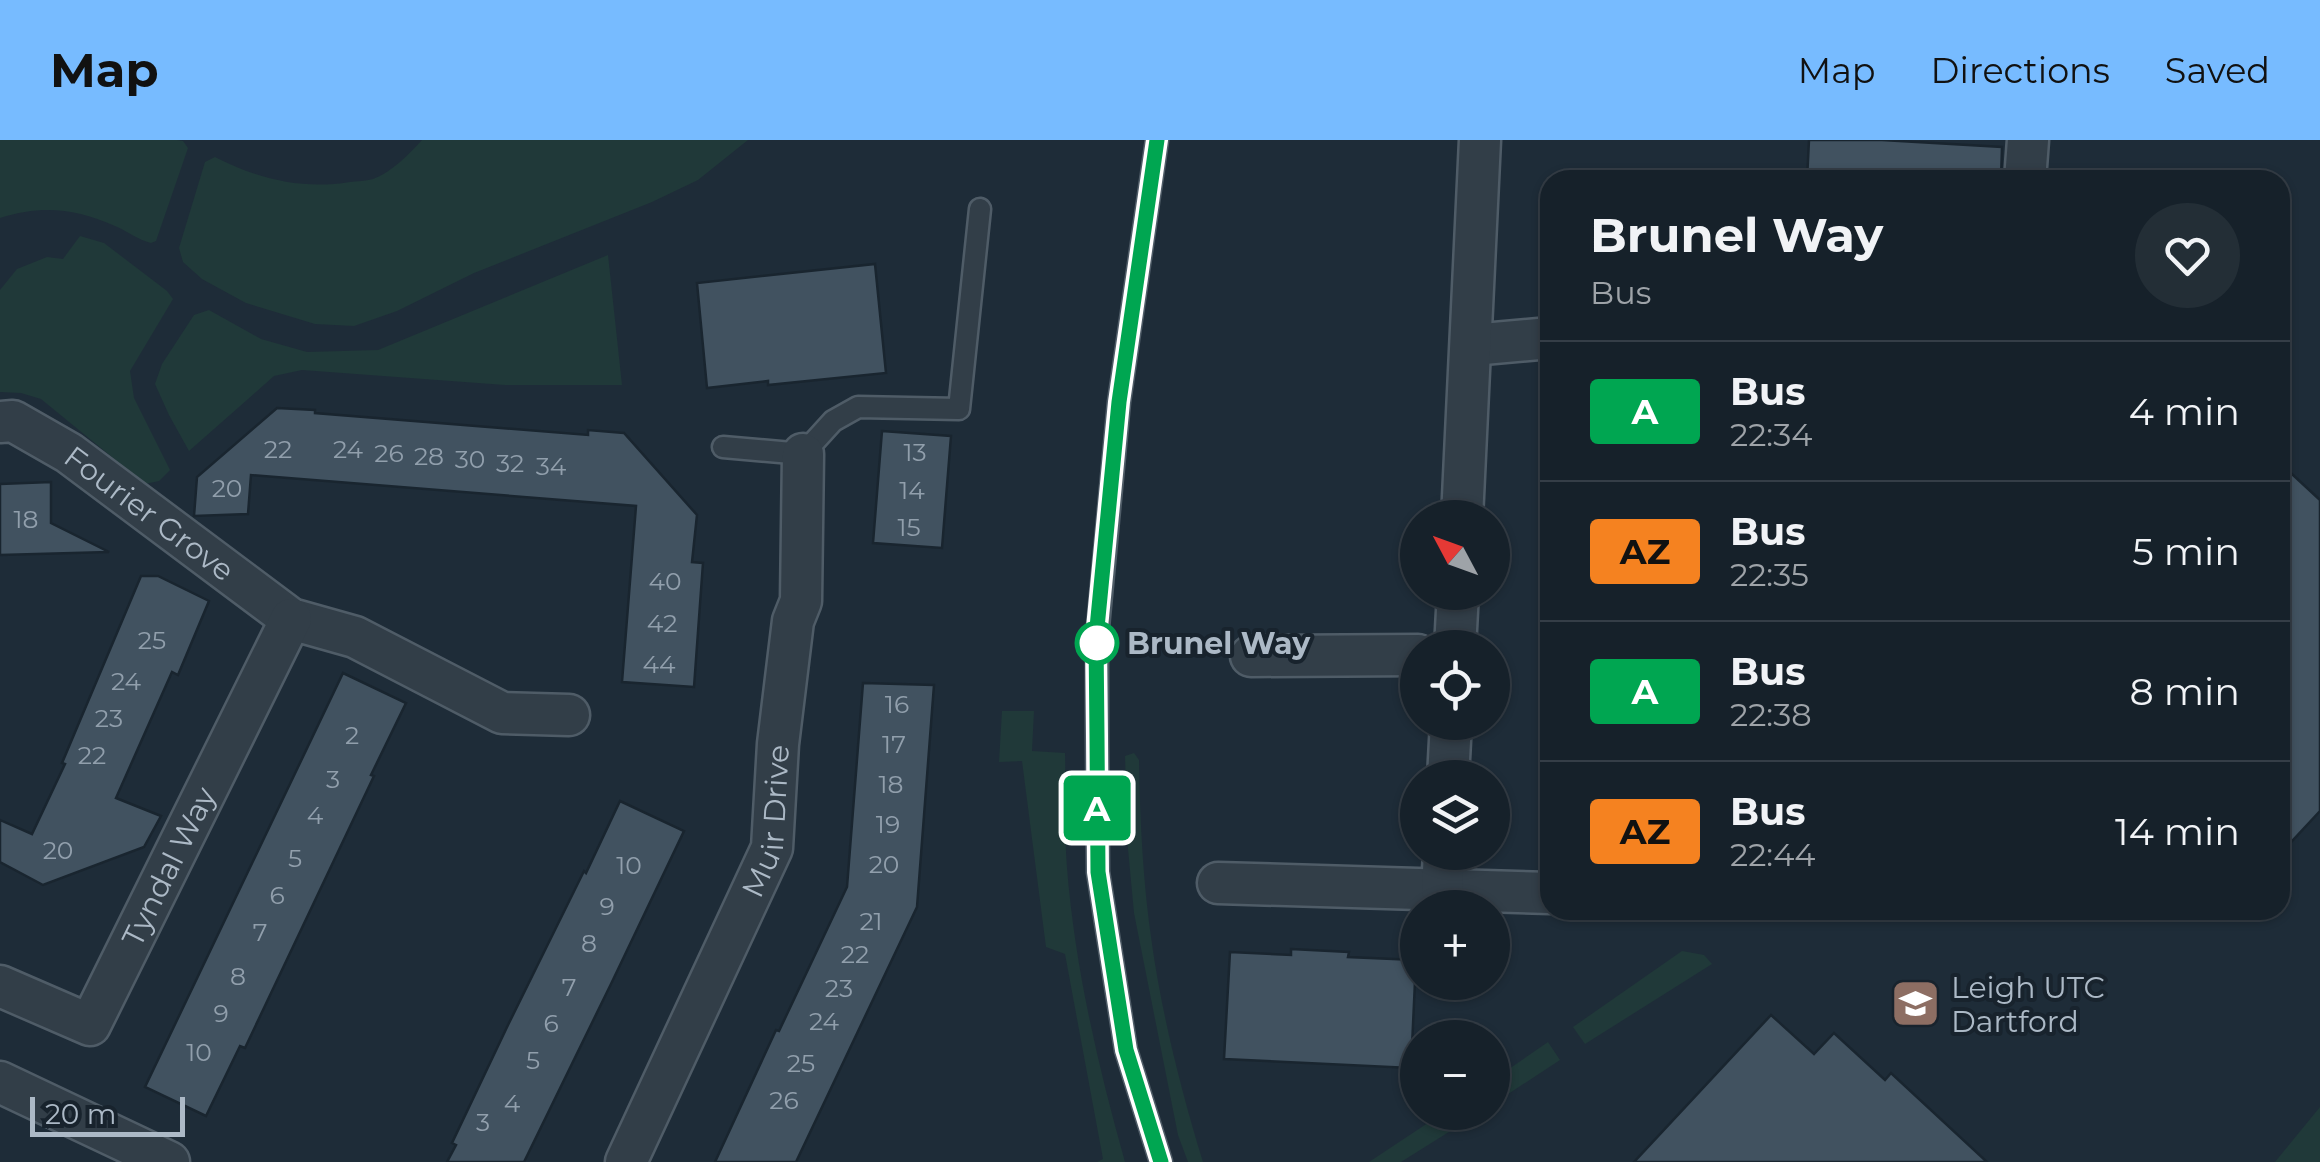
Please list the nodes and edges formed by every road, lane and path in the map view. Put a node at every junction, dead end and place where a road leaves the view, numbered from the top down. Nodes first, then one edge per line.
1 (1157, 140) edge
2 (1480, 140) edge
3 (2028, 140) edge
4 (2026, 170) edge
5 (980, 209) dead end
6 (1540, 339) edge
7 (1472, 346) junction
8 (0, 422) edge
9 (723, 446) dead end
10 (803, 454) junction
11 (1463, 500) edge
12 (290, 620) junction
13 (1400, 655) edge
14 (1251, 656) dead end
15 (569, 715) dead end
16 (1442, 871) edge
17 (1218, 883) dead end
18 (1540, 891) edge
19 (0, 986) edge
20 (0, 1082) edge
21 (169, 1162) edge
22 (626, 1162) edge
23 (1160, 1162) edge

1 - 23 lane
2 - 7 street
3 - 4 street
5 - 10 lane
6 - 7 street
7 - 11 street
8 - 12 street, Fourier Grove
9 - 10 lane
10 - 22 street, Muir Drive
12 - 15 street
12 - 19 street, Tyndal Way
13 - 14 street
16 - 17 street
16 - 18 street
20 - 21 street

